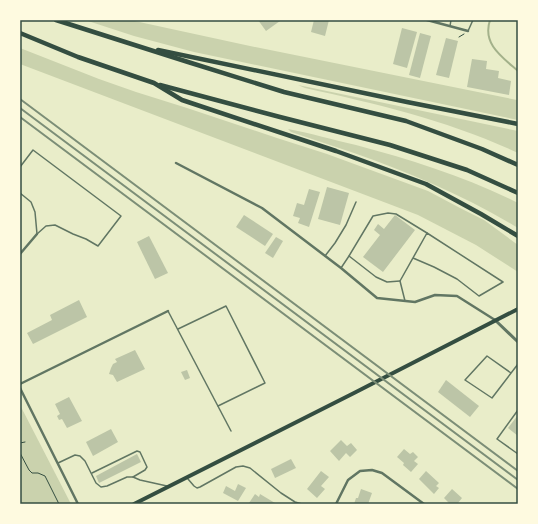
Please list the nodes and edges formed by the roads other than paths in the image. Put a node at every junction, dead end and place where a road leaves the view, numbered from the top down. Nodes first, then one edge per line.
1 (56, 20) edge
2 (427, 20) edge
3 (451, 20) edge
4 (473, 20) edge
5 (450, 26) junction
6 (468, 31) joint
7 (20, 34) edge
8 (133, 45) junction
9 (154, 83) junction
10 (518, 124) edge
11 (176, 163) dead end
12 (518, 165) edge
13 (20, 167) edge
14 (518, 192) edge
15 (20, 193) edge
16 (356, 202) dead end
17 (427, 233) junction
18 (37, 234) junction
19 (518, 236) edge
20 (20, 254) edge
21 (325, 256) junction
22 (349, 256) junction
23 (413, 258) junction
24 (341, 268) junction
25 (400, 281) junction
26 (405, 301) junction
27 (518, 309) edge
28 (168, 310) joint
29 (496, 320) junction
30 (178, 330) junction
31 (518, 342) edge
32 (518, 364) edge
33 (511, 373) junction
34 (20, 384) edge
35 (20, 388) edge
36 (218, 406) junction
37 (518, 410) edge
38 (231, 431) dead end
39 (518, 454) edge
40 (58, 462) junction
41 (91, 473) junction
42 (133, 477) junction
43 (187, 477) junction
44 (168, 486) junction
45 (78, 504) edge
46 (134, 504) edge
47 (302, 504) edge
48 (336, 504) edge
49 (424, 504) edge

1 - 8 highway
2 - 5 street
3 - 5 lane
4 - 6 lane
5 - 6 street
7 - 9 highway
8 - 10 highway
8 - 12 highway
9 - 14 highway
9 - 19 highway
11 - 21 street
13 - 18 lane
15 - 18 lane
16 - 21 lane
17 - 22 lane
17 - 23 lane
17 - 23 lane
18 - 20 street
21 - 24 street
22 - 24 lane
22 - 25 lane
23 - 25 lane
24 - 26 street
25 - 26 lane
26 - 29 street
27 - 29 main road
28 - 30 lane
28 - 34 street
29 - 31 street
29 - 43 main road
30 - 36 lane
30 - 36 lane
32 - 33 lane
33 - 33 lane
35 - 40 street
36 - 38 lane
37 - 39 lane
40 - 41 lane
40 - 45 street
41 - 42 lane
41 - 42 lane
42 - 44 lane
43 - 44 main road
43 - 47 lane
44 - 46 main road
48 - 49 street

